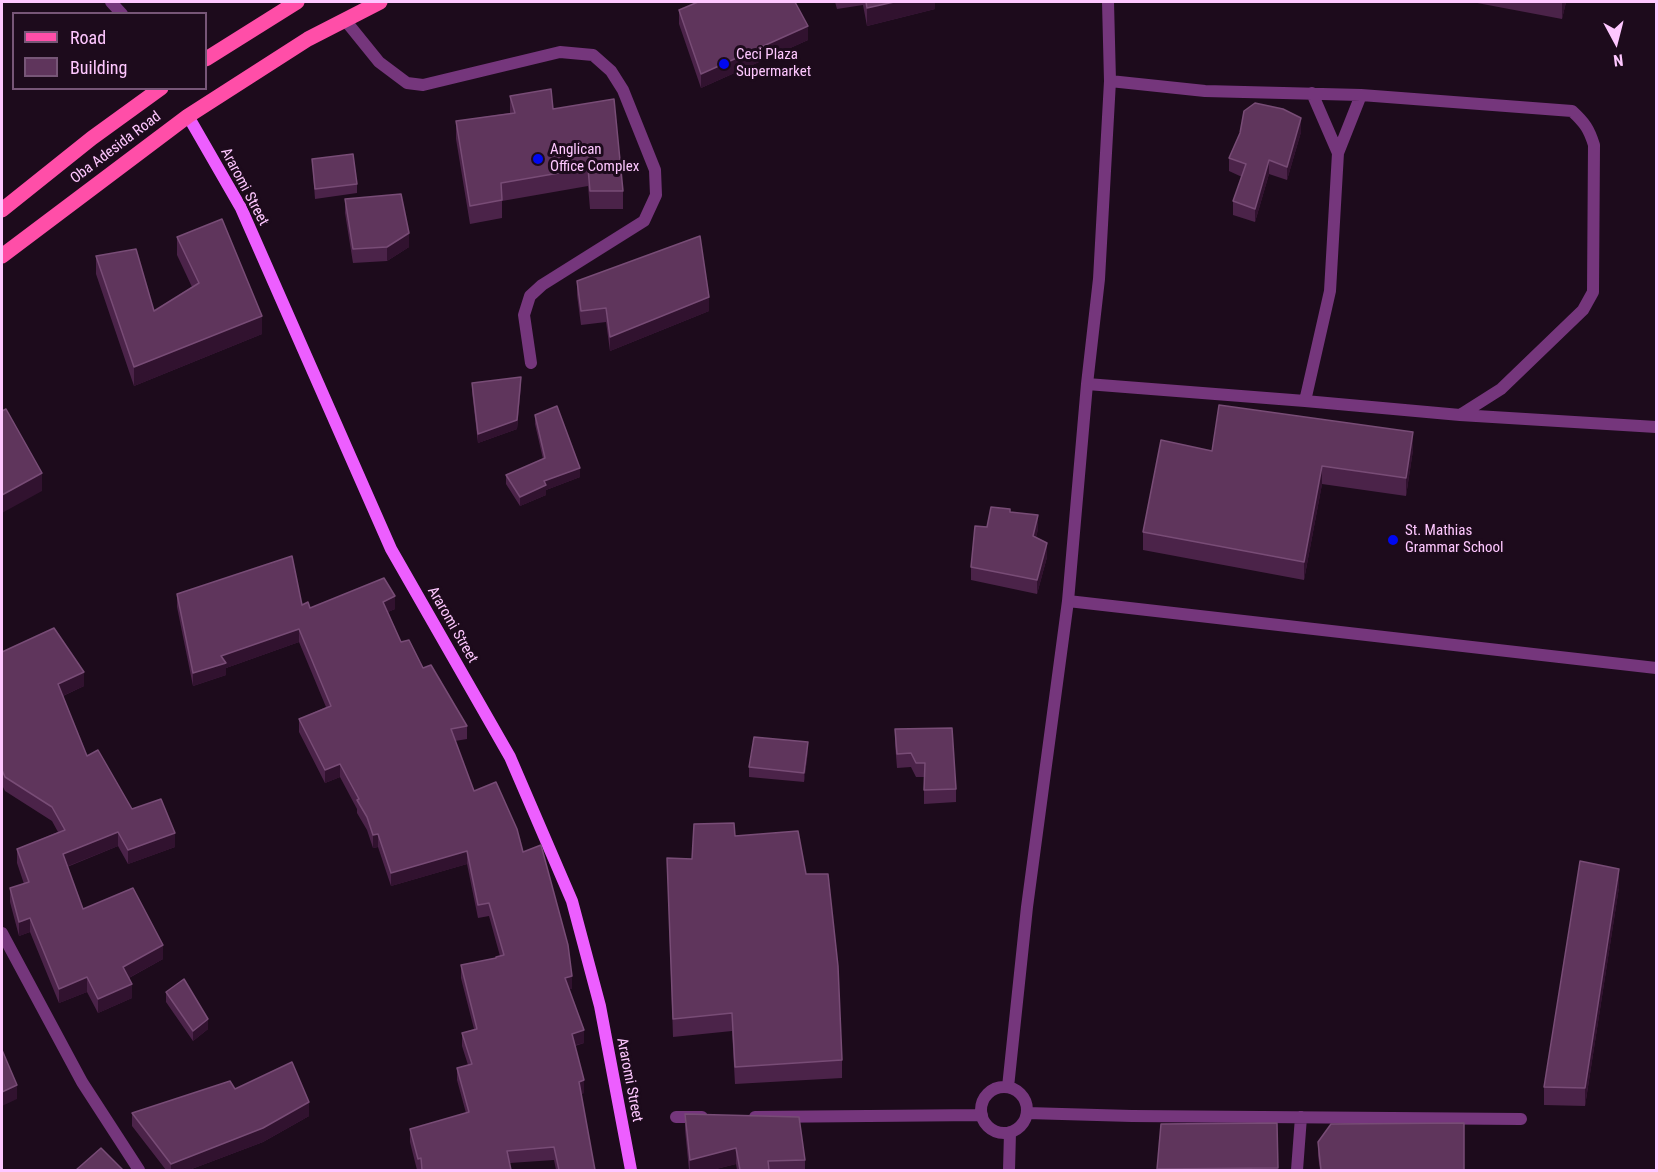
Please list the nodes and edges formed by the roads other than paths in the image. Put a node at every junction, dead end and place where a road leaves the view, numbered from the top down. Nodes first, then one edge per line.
1 (297, 2) edge
2 (380, 2) edge
3 (1108, 2) edge
4 (345, 20) junction
5 (207, 58) edge
6 (1110, 81) junction
7 (157, 90) edge
8 (1312, 93) junction
9 (1361, 95) junction
10 (188, 116) junction
11 (1338, 153) junction
12 (2, 210) edge
13 (2, 256) edge
14 (531, 363) dead end
15 (1088, 384) junction
16 (1305, 401) junction
17 (1460, 415) junction
18 (1656, 427) edge
19 (1068, 601) junction
20 (1656, 668) edge
21 (2, 933) edge
22 (1008, 1087) junction
23 (1027, 1113) junction
24 (982, 1115) junction
25 (676, 1117) dead end
26 (712, 1117) edge
27 (747, 1117) edge
28 (1301, 1118) junction
29 (1521, 1119) dead end
30 (1010, 1132) junction
31 (139, 1170) edge
32 (631, 1170) edge
33 (1009, 1170) edge
34 (1297, 1170) edge

1 - 5 main road
2 - 4 main road, Oba Adesida Road
3 - 6 street
4 - 10 main road, Oba Adesida Road
4 - 14 street
6 - 8 street
6 - 15 street
7 - 12 main road, Oba Adesida Road
8 - 9 street
8 - 11 street
9 - 11 street
9 - 17 street
10 - 13 main road, Oba Adesida Road
10 - 32 street, Araromi Street
11 - 16 street
15 - 16 street
15 - 19 street
16 - 17 street
17 - 18 street
19 - 20 street
19 - 22 street
21 - 31 street
22 - 23 street
22 - 24 street
23 - 28 street
23 - 30 street
24 - 27 street
24 - 30 street
25 - 26 street
28 - 29 street
28 - 34 street
30 - 33 street

